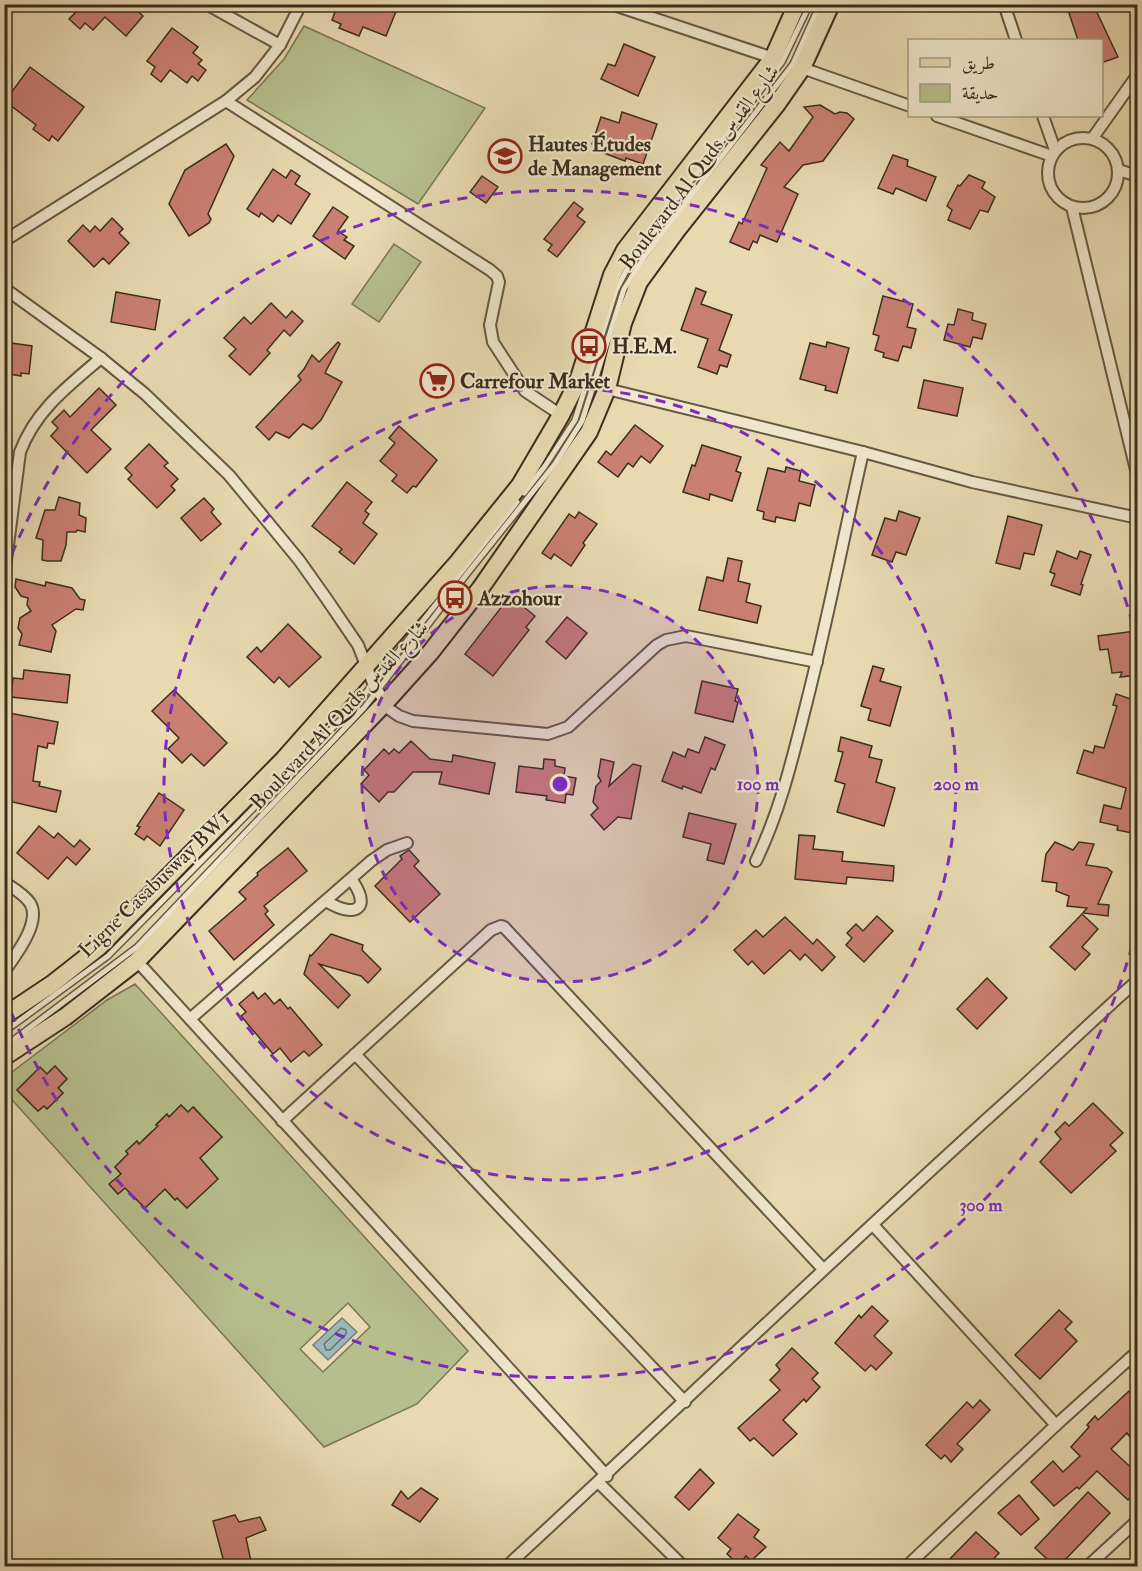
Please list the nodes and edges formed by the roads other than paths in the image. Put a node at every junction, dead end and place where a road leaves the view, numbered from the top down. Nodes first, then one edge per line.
1 (206, 4) edge
2 (301, 4) edge
3 (611, 4) edge
4 (797, 4) edge
5 (810, 4) edge
6 (820, 4) edge
7 (831, 4) edge
8 (1004, 4) edge
9 (1016, 39) edge
10 (280, 45) junction
11 (773, 58) junction
12 (802, 68) junction
13 (1137, 74) edge
14 (226, 101) junction
15 (908, 106) edge
16 (940, 117) edge
17 (1043, 117) edge
18 (1092, 139) junction
19 (1053, 153) junction
20 (1118, 170) junction
21 (1137, 176) edge
22 (1072, 207) junction
23 (4, 241) edge
24 (4, 288) edge
25 (101, 358) junction
26 (607, 389) junction
27 (561, 415) junction
28 (863, 452) junction
29 (1137, 478) edge
30 (1137, 519) edge
31 (4, 576) edge
32 (817, 662) junction
33 (366, 665) junction
34 (379, 692) junction
35 (407, 843) dead end
36 (756, 861) dead end
37 (351, 879) junction
38 (4, 882) edge
39 (326, 901) junction
40 (137, 961) junction
41 (4, 972) edge
42 (1137, 980) edge
43 (4, 1016) edge
44 (190, 1019) junction
45 (4, 1032) edge
46 (4, 1047) edge
47 (355, 1054) junction
48 (4, 1057) edge
49 (282, 1121) junction
50 (873, 1225) junction
51 (823, 1269) junction
52 (1133, 1355) edge
53 (1137, 1368) edge
54 (685, 1402) junction
55 (1056, 1425) junction
56 (602, 1479) junction
57 (1137, 1520) edge
58 (507, 1566) edge
59 (683, 1566) edge
60 (907, 1566) edge
61 (1088, 1566) edge

1 - 10 street
2 - 10 street
3 - 11 street
4 - 11 main road, Boulevard Al Quds شارع القدس
5 - 34 lane, Ligne Casabusway BW1
6 - 34 lane, Ligne Casabusway BW1
7 - 12 main road, Boulevard Al Quds شارع القدس
8 - 9 street
10 - 14 street
11 - 27 main road, Boulevard Al Quds شارع القدس
12 - 15 street
12 - 26 main road, Boulevard Al Quds شارع القدس
13 - 18 street
14 - 23 street
14 - 27 street
16 - 19 street
17 - 19 street
18 - 19 street
18 - 20 street
19 - 22 street
20 - 21 street
20 - 22 street
22 - 29 street
24 - 25 street
25 - 31 street
25 - 33 street
26 - 28 street
26 - 34 main road, Boulevard Al Quds شارع القدس
27 - 33 main road, Boulevard Al Quds شارع القدس
28 - 30 street
28 - 32 street
32 - 34 street
32 - 36 street
33 - 34 street
33 - 43 main road, Boulevard Al Quds شارع القدس
34 - 40 main road, Boulevard Al Quds شارع القدس
34 - 45 lane, Ligne Casabusway BW1
34 - 46 lane, Ligne Casabusway BW1
35 - 37 street
37 - 39 street
37 - 39 street
38 - 41 street
39 - 44 street
40 - 44 street
40 - 48 main road, Boulevard Al Quds شارع القدس
42 - 50 street
44 - 49 street
47 - 49 street
47 - 51 street
47 - 54 street
49 - 56 street
50 - 51 street
50 - 55 street
51 - 54 street
52 - 53 street
52 - 55 street
54 - 56 street
55 - 60 street
56 - 58 street
56 - 59 street
57 - 61 street

